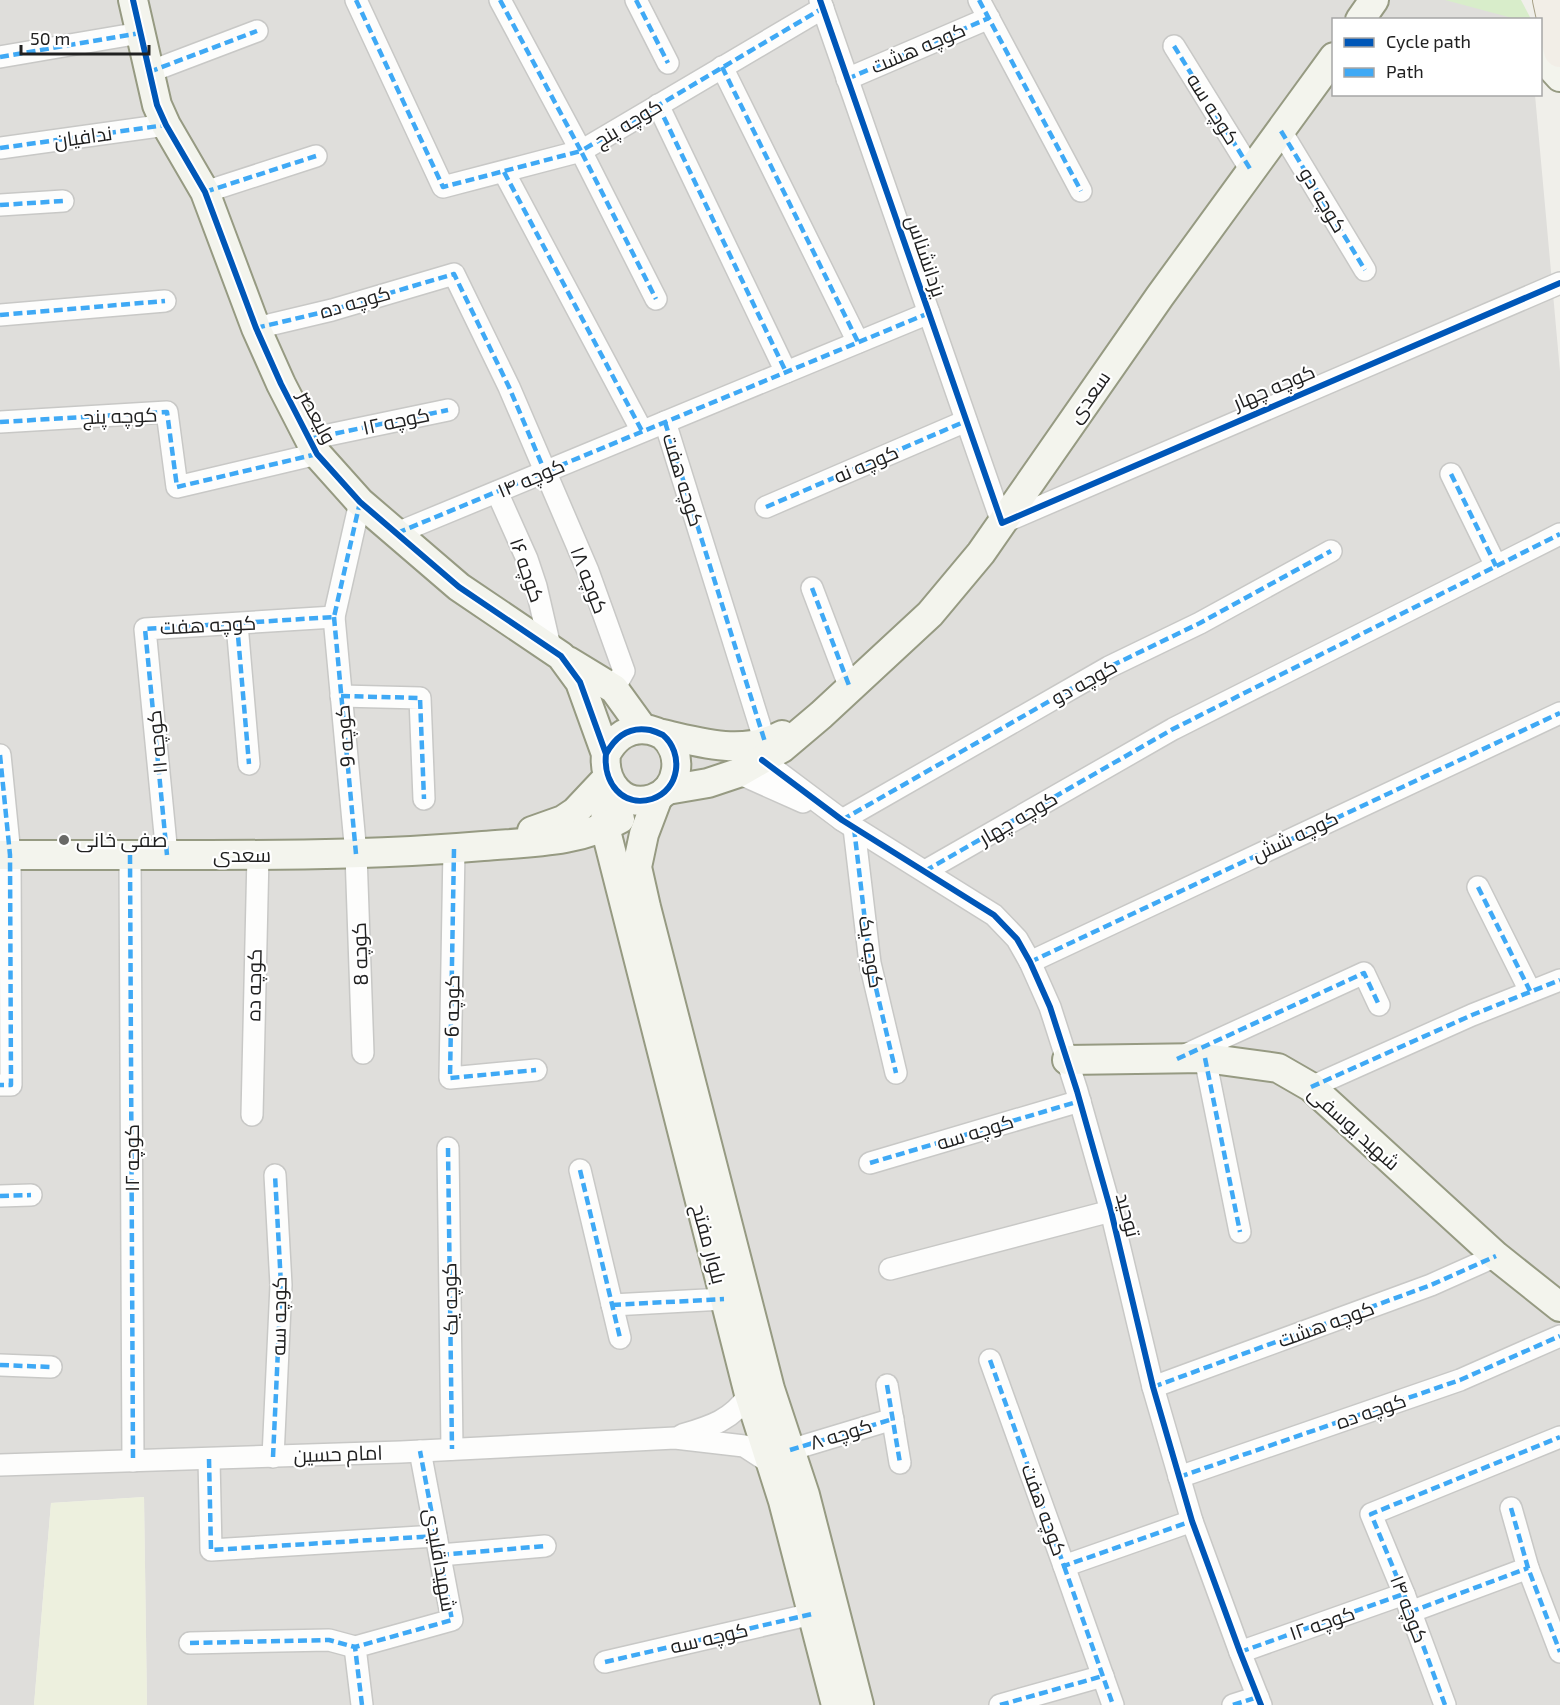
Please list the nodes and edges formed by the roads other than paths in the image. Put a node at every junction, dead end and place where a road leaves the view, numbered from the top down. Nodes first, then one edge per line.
1 (133, 0) edge
2 (356, 0) edge
3 (500, 0) edge
4 (636, 0) edge
5 (1374, 0) edge
6 (1549, 0) edge
7 (821, 4) edge
8 (984, 9) edge
9 (1361, 18) edge
10 (257, 31) dead end
11 (140, 33) junction
12 (1174, 46) dead end
13 (1560, 51) edge
14 (0, 57) edge
15 (1542, 57) edge
16 (1332, 60) edge
17 (668, 63) dead end
18 (722, 67) junction
19 (149, 72) junction
20 (1560, 77) edge
21 (847, 78) junction
22 (658, 105) junction
23 (166, 125) junction
24 (1281, 131) junction
25 (0, 148) edge
26 (581, 151) junction
27 (316, 156) dead end
28 (504, 172) junction
29 (1252, 172) junction
30 (1081, 191) dead end
31 (205, 192) junction
32 (63, 201) dead end
33 (0, 205) edge
34 (1365, 270) dead end
35 (1560, 282) edge
36 (656, 299) dead end
37 (165, 301) dead end
38 (929, 313) junction
39 (0, 315) edge
40 (256, 328) junction
41 (858, 342) junction
42 (786, 372) junction
43 (448, 411) dead end
44 (966, 421) junction
45 (0, 422) edge
46 (665, 422) junction
47 (642, 431) junction
48 (313, 447) junction
49 (545, 472) junction
50 (1451, 474) dead end
51 (497, 492) junction
52 (360, 502) junction
53 (766, 507) dead end
54 (1002, 523) junction
55 (397, 534) junction
56 (1560, 534) edge
57 (1331, 551) dead end
58 (1496, 566) junction
59 (812, 588) dead end
60 (334, 617) junction
61 (237, 624) junction
62 (145, 629) joint
63 (556, 653) junction
64 (850, 688) junction
65 (614, 689) junction
66 (341, 696) junction
67 (1560, 713) edge
68 (652, 732) junction
69 (0, 755) edge
70 (755, 758) junction
71 (249, 764) dead end
72 (607, 766) junction
73 (662, 793) junction
74 (424, 800) dead end
75 (848, 824) junction
76 (605, 827) junction
77 (484, 846) junction
78 (454, 849) junction
79 (356, 854) junction
80 (5, 855) edge
81 (130, 855) junction
82 (167, 855) junction
83 (258, 855) junction
84 (925, 871) junction
85 (1478, 887) dead end
86 (1030, 962) junction
87 (1560, 980) edge
88 (1530, 992) junction
89 (1379, 1005) dead end
90 (363, 1053) dead end
91 (1191, 1058) junction
92 (1067, 1060) junction
93 (536, 1070) dead end
94 (896, 1073) dead end
95 (6, 1085) edge
96 (1311, 1086) junction
97 (1080, 1101) junction
98 (252, 1115) dead end
99 (448, 1148) dead end
100 (870, 1163) dead end
101 (580, 1170) dead end
102 (275, 1175) dead end
103 (31, 1195) dead end
104 (0, 1196) edge
105 (1111, 1211) junction
106 (1240, 1232) dead end
107 (1496, 1256) junction
108 (890, 1269) dead end
109 (724, 1299) junction
110 (612, 1305) junction
111 (1560, 1307) edge
112 (1560, 1336) edge
113 (620, 1338) dead end
114 (990, 1360) dead end
115 (0, 1365) edge
116 (51, 1367) dead end
117 (887, 1385) dead end
118 (1153, 1387) junction
119 (748, 1394) junction
120 (893, 1419) junction
121 (1560, 1437) edge
122 (675, 1438) junction
123 (452, 1449) junction
124 (420, 1451) junction
125 (273, 1456) junction
126 (780, 1457) junction
127 (209, 1459) junction
128 (133, 1461) junction
129 (900, 1463) dead end
130 (0, 1465) edge
131 (1179, 1477) junction
132 (1511, 1508) dead end
133 (1192, 1521) junction
134 (438, 1546) junction
135 (545, 1546) dead end
136 (1064, 1566) junction
137 (1528, 1568) junction
138 (1407, 1603) junction
139 (812, 1614) junction
140 (190, 1643) dead end
141 (355, 1647) junction
142 (1240, 1652) junction
143 (1560, 1652) edge
144 (605, 1662) dead end
145 (1103, 1676) junction
146 (1260, 1701) edge
147 (847, 1702) edge
148 (362, 1705) edge
149 (1000, 1705) edge
150 (1113, 1705) edge
151 (1233, 1705) edge
152 (1445, 1705) edge

1 - 11 street, ولیعصر
2 - 28 street
3 - 26 street, کوچه پنج
4 - 17 street
5 - 9 street
6 - 13 main road
7 - 18 street, کوچه پنج
7 - 21 street, یزدانشناس
8 - 21 street, کوچه هشت
8 - 30 street
10 - 19 street
11 - 14 street
11 - 19 street, ولیعصر
12 - 29 street, کوچه سه
15 - 20 street
16 - 24 street, سعدی
18 - 22 street, کوچه پنج
18 - 41 street
19 - 23 street, ولیعصر
21 - 38 street, یزدانشناس
22 - 26 street, کوچه پنج
22 - 42 street
23 - 25 street, ندافیان
23 - 31 street, ولیعصر
24 - 29 street, سعدی
24 - 34 street, کوچه دو
26 - 28 street
26 - 36 street
27 - 31 street
28 - 47 street
29 - 54 street, سعدی
31 - 40 street, ولیعصر
32 - 33 street
35 - 54 street, کوچه چهار
37 - 39 street
38 - 41 street, کوچه هفت
38 - 44 street, یزدانشناس
40 - 48 street, ولیعصر
40 - 49 street, کوچه ده
41 - 42 street, کوچه هفت
42 - 46 street, کوچه هفت
43 - 48 street, کوچه ۱۲
44 - 53 street, کوچه نه
44 - 54 street, یزدانشناس
45 - 48 street, کوچه پنج
46 - 47 street, کوچه ۱۴
46 - 70 street, کوچه هفت
47 - 49 street, کوچه ۱۴
48 - 52 street, ولیعصر
49 - 51 street, کوچه ۱۴
49 - 65 street, کوچه ۱۸
50 - 58 street
51 - 55 street, کوچه ۱۴
51 - 63 street, کوچه ۱۶
52 - 55 street, ولیعصر
52 - 60 street
54 - 64 street, سعدی
55 - 63 street, ولیعصر
56 - 58 street, کوچه چهار
57 - 75 street, کوچه دو
58 - 84 street, کوچه چهار
59 - 64 street
60 - 61 street, کوچه هفت
60 - 66 street, کوچه 9
61 - 62 street, کوچه هفت
61 - 71 street
62 - 82 street, کوچه ۱۱
63 - 65 street, ولیعصر
63 - 72 street, ولیعصر
64 - 70 street, سعدی
65 - 68 street, ولیعصر
66 - 74 street
66 - 79 street, کوچه 9
67 - 86 street, کوچه شش
68 - 70 street
68 - 72 street
68 - 73 street
69 - 80 street
70 - 73 street
70 - 75 street, توحید
72 - 73 street
72 - 76 street, بلوار مفتح
72 - 77 street, سعدی
73 - 76 street, سعدی
73 - 126 street, بلوار مفتح
75 - 84 street, توحید
75 - 94 street, کوچه یک
76 - 77 street, سعدی
76 - 109 street, بلوار مفتح
77 - 78 street, سعدی
78 - 79 street, سعدی
78 - 93 street, کوچه 6
79 - 83 street, سعدی
79 - 90 street, کوچه 8
80 - 81 street, سعدی
80 - 95 street
81 - 82 street, سعدی
81 - 128 street, کوچه ۱۲
82 - 83 street, سعدی
83 - 98 street, کوچه ده
84 - 86 street, توحید
85 - 88 street
86 - 92 street, توحید
87 - 88 street
88 - 96 street
89 - 91 street
91 - 92 street, شهید یوسفی
91 - 96 street, شهید یوسفی
91 - 106 street
92 - 97 street, توحید
96 - 107 street, شهید یوسفی
97 - 100 street, کوچه سه
97 - 105 street, توحید
99 - 123 street, کوچه یک
101 - 110 street
102 - 125 street, کوچه سه
103 - 104 street
105 - 108 street
105 - 118 street, توحید
107 - 111 street, شهید یوسفی
107 - 118 street, کوچه هشت
109 - 110 street
109 - 119 street, بلوار مفتح
110 - 113 street
112 - 131 street, کوچه ده
114 - 136 street, کوچه هفت
115 - 116 street
117 - 120 street
118 - 131 street, توحید
119 - 122 street
119 - 126 street, بلوار مفتح
120 - 126 street, کوچه ۸
120 - 129 street
121 - 138 street, کوچه ۱۴
122 - 123 street, امام حسین
122 - 126 street
123 - 124 street, امام حسین
124 - 125 street, امام حسین
124 - 134 street, شهیداقلیدی
125 - 127 street, امام حسین
126 - 139 street, بلوار مفتح
126 - 147 street, بلوار مفتح
127 - 128 street, امام حسین
127 - 134 street
128 - 130 street, امام حسین
131 - 133 street, توحید
132 - 137 street
133 - 136 street, کوچه هفت
133 - 142 street, توحید
134 - 135 street
134 - 141 street, شهیداقلیدی
136 - 145 street
137 - 138 street, کوچه ۱۲
137 - 143 street
138 - 142 street, کوچه ۱۲
138 - 152 street, کوچه ۱۴
139 - 144 street, کوچه سه
139 - 147 street, بلوار مفتح
140 - 141 street
141 - 148 street
142 - 146 street, توحید
145 - 149 street
145 - 150 street
146 - 151 street

